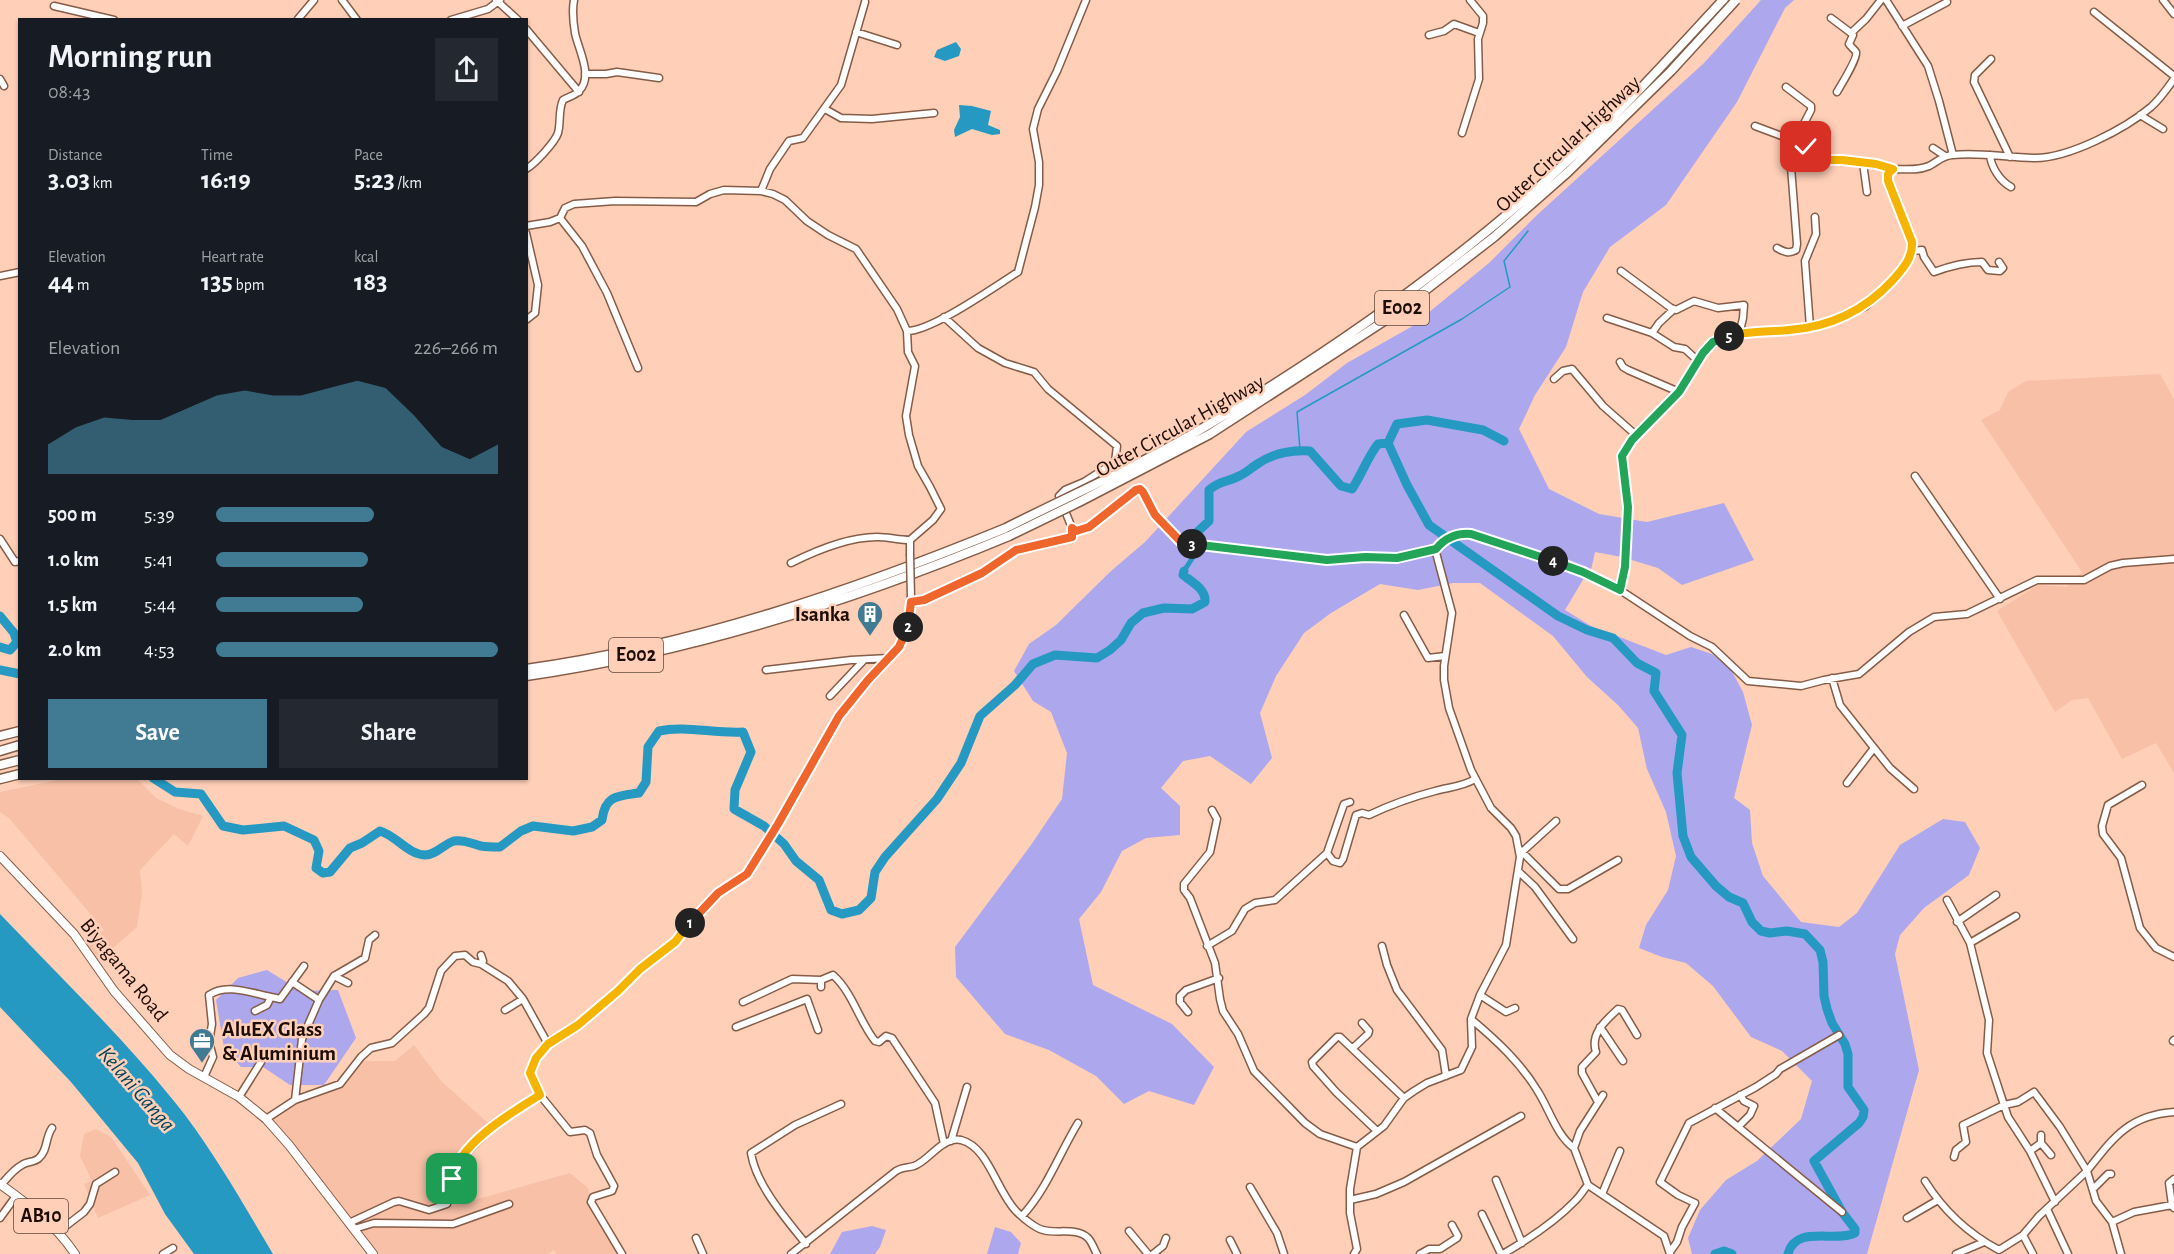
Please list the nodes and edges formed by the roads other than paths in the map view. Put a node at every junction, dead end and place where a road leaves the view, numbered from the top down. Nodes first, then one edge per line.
1 (314, 0) edge
2 (342, 0) edge
3 (573, 0) edge
4 (1086, 0) edge
5 (1470, 0) edge
6 (1723, 0) edge
7 (1736, 0) edge
8 (1881, 0) edge
9 (1886, 0) edge
10 (2163, 0) edge
11 (498, 1) edge
12 (865, 2) dead end
13 (1947, 2) dead end
14 (54, 6) dead end
15 (2094, 12) dead end
16 (2174, 14) edge
17 (105, 18) edge
18 (299, 18) edge
19 (356, 18) edge
20 (458, 18) edge
21 (516, 18) edge
22 (1831, 18) dead end
23 (1902, 26) junction
24 (528, 31) edge
25 (856, 32) junction
26 (1479, 33) junction
27 (1851, 33) junction
28 (1429, 35) dead end
29 (897, 45) dead end
30 (1990, 59) dead end
31 (585, 74) junction
32 (2174, 77) edge
33 (658, 78) dead end
34 (0, 79) edge
35 (4, 86) dead end
36 (1786, 87) dead end
37 (579, 92) junction
38 (1837, 92) dead end
39 (825, 109) junction
40 (934, 113) dead end
41 (2140, 115) junction
42 (1755, 126) dead end
43 (2163, 129) dead end
44 (1462, 133) dead end
45 (1795, 141) junction
46 (1933, 148) dead end
47 (1953, 154) junction
48 (1990, 155) junction
49 (1945, 156) junction
50 (2010, 157) junction
51 (1863, 163) junction
52 (528, 167) edge
53 (1893, 169) junction
54 (2011, 187) dead end
55 (761, 191) junction
56 (1867, 192) dead end
57 (1815, 217) dead end
58 (560, 218) junction
59 (528, 226) edge
60 (528, 242) edge
61 (1777, 248) dead end
62 (1913, 251) junction
63 (1999, 262) dead end
64 (1622, 271) dead end
65 (18, 272) edge
66 (0, 276) edge
67 (1674, 309) junction
68 (944, 317) junction
69 (528, 318) edge
70 (1607, 318) dead end
71 (1810, 327) junction
72 (907, 331) junction
73 (1652, 333) junction
74 (1739, 334) junction
75 (1698, 361) junction
76 (1620, 362) dead end
77 (638, 368) dead end
78 (1554, 379) dead end
79 (1679, 392) junction
80 (1636, 436) junction
81 (1915, 476) dead end
82 (1072, 528) junction
83 (1007, 532) junction
84 (0, 539) edge
85 (910, 540) junction
86 (1437, 546) junction
87 (2174, 559) edge
88 (18, 561) edge
89 (791, 563) dead end
90 (1620, 590) junction
91 (2001, 599) junction
92 (911, 600) junction
93 (1404, 615) dead end
94 (743, 625) junction
95 (1445, 656) junction
96 (890, 658) junction
97 (864, 659) junction
98 (528, 669) edge
99 (766, 670) dead end
100 (528, 676) edge
101 (1832, 678) junction
102 (831, 696) dead end
103 (18, 732) edge
104 (0, 736) edge
105 (18, 746) edge
106 (1874, 748) junction
107 (0, 751) edge
108 (18, 760) edge
109 (0, 765) edge
110 (18, 774) edge
111 (0, 778) edge
112 (1475, 779) junction
113 (1846, 783) dead end
114 (2142, 785) dead end
115 (1914, 789) dead end
116 (1350, 802) dead end
117 (1212, 810) dead end
118 (1556, 821) dead end
119 (1520, 850) junction
120 (1327, 853) junction
121 (0, 856) edge
122 (1618, 860) dead end
123 (1519, 872) junction
124 (1996, 895) dead end
125 (1947, 900) dead end
126 (2016, 916) dead end
127 (1958, 922) junction
128 (375, 935) dead end
129 (1573, 939) dead end
130 (1970, 943) junction
131 (1207, 946) junction
132 (1382, 946) dead end
133 (481, 955) dead end
134 (2174, 957) edge
135 (481, 964) junction
136 (304, 966) dead end
137 (334, 976) junction
138 (1219, 978) junction
139 (292, 982) junction
140 (348, 983) dead end
141 (1480, 995) junction
142 (271, 997) junction
143 (524, 999) junction
144 (319, 1000) junction
145 (743, 1002) dead end
146 (1515, 1008) dead end
147 (505, 1010) dead end
148 (255, 1011) dead end
149 (1188, 1012) dead end
150 (1471, 1019) junction
151 (1362, 1023) dead end
152 (736, 1027) dead end
153 (1600, 1028) junction
154 (818, 1030) dead end
155 (1636, 1035) dead end
156 (1839, 1035) dead end
157 (548, 1044) junction
158 (1353, 1048) junction
159 (1623, 1061) dead end
160 (261, 1062) dead end
161 (1446, 1076) junction
162 (204, 1077) junction
163 (967, 1087) dead end
164 (540, 1095) junction
165 (1603, 1095) dead end
166 (1740, 1095) junction
167 (239, 1097) junction
168 (1404, 1098) junction
169 (294, 1100) junction
170 (1598, 1102) junction
171 (841, 1104) dead end
172 (2004, 1105) junction
173 (1715, 1107) junction
174 (2174, 1112) edge
175 (1521, 1116) dead end
176 (266, 1119) junction
177 (1078, 1123) dead end
178 (1738, 1127) junction
179 (52, 1128) dead end
180 (1377, 1131) junction
181 (951, 1141) junction
182 (944, 1144) junction
183 (1357, 1147) junction
184 (1574, 1148) junction
185 (1620, 1151) dead end
186 (2030, 1151) junction
187 (2051, 1155) dead end
188 (1954, 1157) dead end
189 (115, 1172) dead end
190 (2087, 1172) junction
191 (2111, 1174) dead end
192 (2174, 1179) edge
193 (1496, 1180) dead end
194 (1925, 1181) dead end
195 (1, 1184) edge
196 (1588, 1185) junction
197 (1250, 1187) dead end
198 (2093, 1189) junction
199 (1602, 1194) junction
200 (16, 1196) junction
201 (1350, 1200) junction
202 (1938, 1200) junction
203 (2055, 1202) junction
204 (509, 1204) dead end
205 (2173, 1206) edge
206 (2047, 1209) junction
207 (1842, 1212) dead end
208 (1482, 1214) dead end
209 (1022, 1216) junction
210 (0, 1218) edge
211 (1907, 1218) dead end
212 (2112, 1222) junction
213 (1452, 1225) dead end
214 (352, 1226) junction
215 (1130, 1231) dead end
216 (58, 1232) junction
217 (2023, 1235) junction
218 (696, 1238) dead end
219 (1166, 1238) dead end
220 (1230, 1240) dead end
221 (1984, 1242) junction
222 (1522, 1243) junction
223 (806, 1244) junction
224 (173, 1248) dead end
225 (1440, 1249) junction
226 (795, 1253) edge
227 (1670, 1253) edge
228 (75, 1254) edge
229 (163, 1254) edge
230 (373, 1254) edge
231 (622, 1254) edge
232 (703, 1254) edge
233 (1097, 1254) edge
234 (1150, 1254) edge
235 (1236, 1254) edge
236 (1284, 1254) edge
237 (1354, 1254) edge
238 (1420, 1254) edge
239 (1447, 1254) edge
240 (1502, 1254) edge
241 (1956, 1254) edge
242 (2033, 1254) edge
243 (2068, 1254) edge
244 (2121, 1254) edge

1 - 18 street
2 - 19 street
3 - 31 street
4 - 68 street
5 - 26 street
6 - 83 highway, Outer Circular Highway / E002, bridge
7 - 83 highway, Outer Circular Highway / E002, bridge
8 - 27 street
9 - 23 street
10 - 16 street
11 - 20 street
11 - 21 street
12 - 25 street
13 - 23 street
14 - 17 street
15 - 32 street
22 - 27 street
23 - 47 street
24 - 37 street
25 - 29 street
25 - 39 street
26 - 28 street
26 - 44 street
27 - 38 street
30 - 50 street
31 - 33 street
31 - 37 street
32 - 41 street
34 - 35 street
36 - 45 street
37 - 52 street
39 - 40 street
39 - 55 street
41 - 43 street
41 - 50 street
42 - 45 street
45 - 51 street
45 - 61 street
46 - 49 street
47 - 48 street
47 - 49 street
48 - 50 street
48 - 54 street
49 - 53 street
51 - 53 street
51 - 56 street
53 - 62 street
55 - 58 street
55 - 72 street
57 - 71 street
58 - 59 street
58 - 77 street
60 - 69 street
62 - 63 street
62 - 71 street
64 - 67 street
65 - 66 street
67 - 73 street
67 - 74 street
68 - 72 street
68 - 82 street
70 - 73 street
71 - 74 street
72 - 85 street
73 - 75 street
74 - 75 street
75 - 79 street
76 - 79 street
78 - 80 street
79 - 80 street
80 - 90 street
81 - 91 street
82 - 86 street
82 - 92 street
83 - 94 highway, Outer Circular Highway / E002
84 - 88 street
85 - 89 street
85 - 92 street, bridge
86 - 90 street
86 - 95 street
87 - 91 street
90 - 101 street
91 - 101 street
92 - 96 street
93 - 95 street
94 - 98 highway, Outer Circular Highway / E002
94 - 100 highway, Outer Circular Highway / E002
95 - 112 street
96 - 97 street
96 - 157 street
97 - 99 street
97 - 102 street
101 - 106 street
103 - 104 highway
105 - 107 highway
106 - 113 street
106 - 115 street
108 - 109 highway
110 - 111 highway
112 - 119 street
112 - 120 street
114 - 134 street
116 - 120 street
117 - 131 street
118 - 119 street
119 - 122 street
119 - 123 street
120 - 131 street
121 - 162 main road, Biyagama Road
123 - 129 street
123 - 141 street
124 - 127 street
125 - 127 street
126 - 130 street
127 - 130 street
128 - 137 street
130 - 172 street
131 - 138 street
132 - 161 street
133 - 135 street
135 - 143 street
135 - 169 street
136 - 139 street
137 - 140 street
137 - 144 street
138 - 149 street
138 - 183 street
139 - 142 street
139 - 144 street
141 - 146 street
141 - 150 street
142 - 148 street
142 - 162 street
143 - 147 street
143 - 157 street
144 - 169 street
145 - 182 street
150 - 161 street
150 - 184 street
151 - 158 street
152 - 154 street
153 - 155 street
153 - 159 street
153 - 170 street
156 - 166 street
157 - 164 street
158 - 168 street
158 - 180 street
160 - 167 street
161 - 168 street
162 - 167 main road, Biyagama Road
163 - 181 street
164 - 214 street
164 - 231 street
165 - 170 street
166 - 173 street
166 - 178 street
167 - 176 main road, Biyagama Road
168 - 180 street
169 - 176 street
170 - 184 street
171 - 223 street
172 - 186 street
172 - 188 street
172 - 190 street
173 - 178 street
173 - 227 street
174 - 190 street
175 - 201 street
176 - 214 main road, Biyagama Road
177 - 209 street
178 - 207 street
179 - 195 street
180 - 183 street
181 - 182 street
181 - 209 street
182 - 223 street
183 - 201 street
184 - 196 street
185 - 199 street
186 - 187 street
186 - 203 street
189 - 216 street
190 - 198 street
190 - 203 street
191 - 198 street
192 - 205 street
193 - 222 street
194 - 202 street
195 - 200 main road, AB10
196 - 199 street
196 - 222 street
197 - 236 street
198 - 212 street
199 - 227 street
200 - 210 street
200 - 216 main road, AB10
201 - 237 street
202 - 211 street
202 - 221 street
203 - 206 street
204 - 214 street
205 - 212 street
206 - 217 street
206 - 243 street
208 - 240 street
209 - 233 street
212 - 244 street
213 - 225 street
214 - 230 main road, Biyagama Road
215 - 234 street
216 - 228 main road, AB10
217 - 221 street
217 - 242 street
218 - 232 street
219 - 234 street
220 - 235 street
221 - 241 street
222 - 240 street
223 - 226 street
224 - 229 street
225 - 238 street
225 - 239 street

